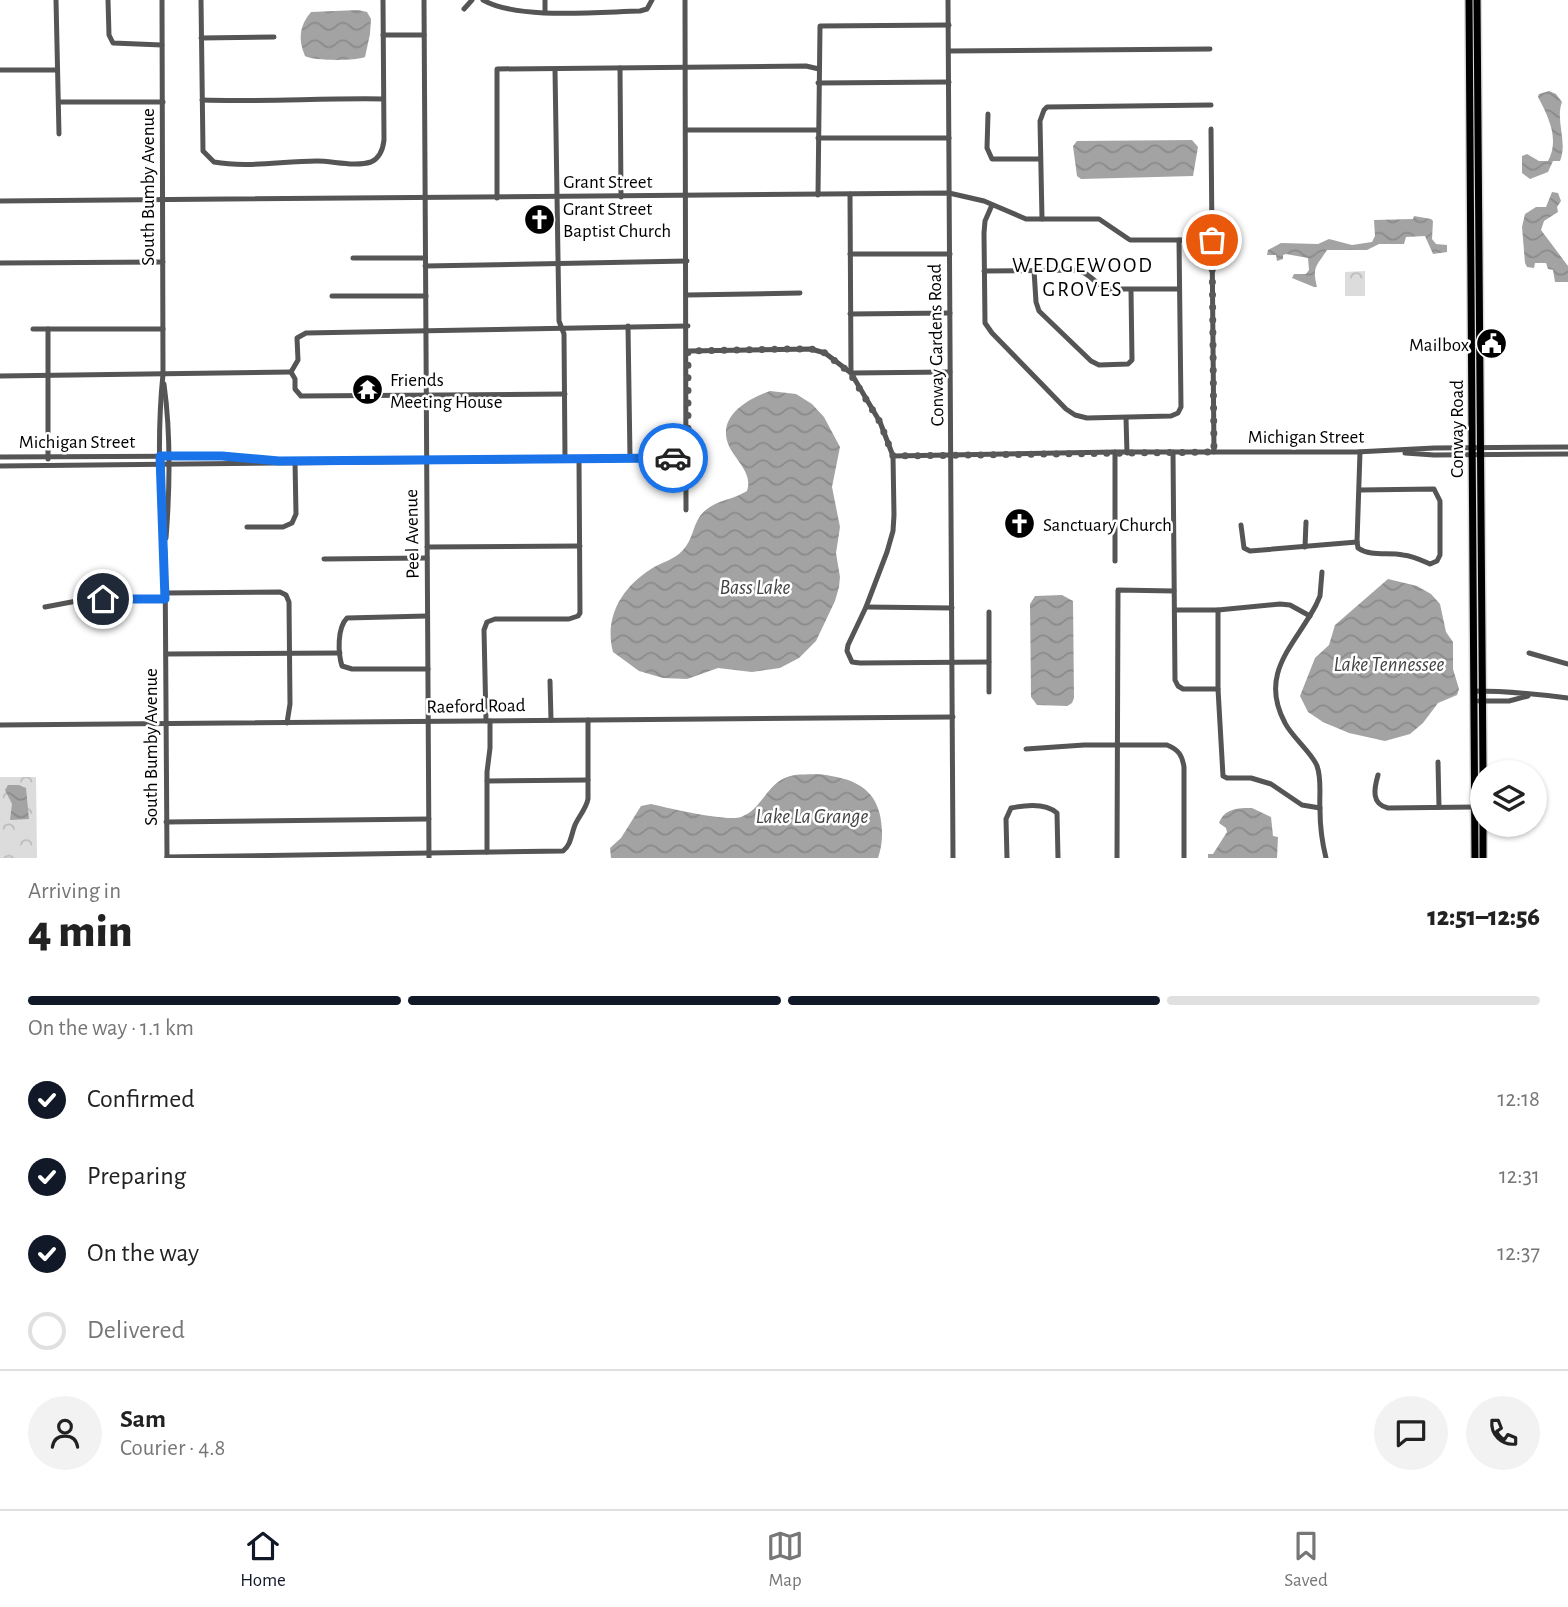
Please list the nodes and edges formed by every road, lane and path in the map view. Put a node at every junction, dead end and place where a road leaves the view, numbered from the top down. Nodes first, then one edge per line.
1 (56, 0) edge
2 (108, 0) edge
3 (162, 0) edge
4 (201, 0) edge
5 (383, 0) edge
6 (424, 0) edge
7 (472, 0) edge
8 (483, 0) edge
9 (545, 0) edge
10 (652, 0) edge
11 (685, 0) edge
12 (948, 0) edge
13 (1469, 0) edge
14 (1478, 0) edge
15 (464, 9) dead end
16 (545, 12) junction
17 (949, 24) junction
18 (1478, 26) junction
19 (1469, 27) junction
20 (383, 35) junction
21 (424, 35) junction
22 (275, 37) dead end
23 (201, 38) junction
24 (162, 45) junction
25 (1210, 49) dead end
26 (949, 51) junction
27 (686, 67) junction
28 (620, 68) junction
29 (819, 68) junction
30 (555, 69) junction
31 (0, 70) edge
32 (57, 70) junction
33 (949, 82) junction
34 (818, 83) junction
35 (383, 99) junction
36 (202, 100) junction
37 (59, 102) junction
38 (163, 102) junction
39 (1211, 105) dead end
40 (988, 114) dead end
41 (1211, 129) dead end
42 (686, 130) junction
43 (817, 130) junction
44 (59, 134) dead end
45 (818, 138) junction
46 (949, 138) junction
47 (1041, 159) junction
48 (1470, 181) junction
49 (949, 193) junction
50 (850, 194) junction
51 (818, 195) junction
52 (687, 196) junction
53 (556, 197) junction
54 (621, 197) junction
55 (425, 198) junction
56 (497, 198) junction
57 (163, 200) junction
58 (0, 201) edge
59 (992, 205) junction
60 (1479, 208) junction
61 (1042, 219) junction
62 (1179, 240) junction
63 (1205, 240) dead end
64 (850, 254) junction
65 (950, 254) junction
66 (353, 258) dead end
67 (425, 258) junction
68 (687, 261) junction
69 (0, 262) edge
70 (163, 262) junction
71 (558, 263) junction
72 (425, 266) junction
73 (1034, 270) junction
74 (984, 271) junction
75 (1179, 289) junction
76 (1131, 290) junction
77 (800, 293) dead end
78 (687, 295) junction
79 (332, 296) dead end
80 (426, 296) junction
81 (1471, 301) junction
82 (1479, 305) junction
83 (950, 313) junction
84 (850, 314) junction
85 (628, 326) junction
86 (688, 326) junction
87 (561, 327) junction
88 (33, 329) dead end
89 (48, 329) junction
90 (163, 329) junction
91 (426, 330) junction
92 (688, 351) junction
93 (291, 372) junction
94 (950, 372) junction
95 (850, 373) junction
96 (163, 374) junction
97 (0, 376) edge
98 (48, 376) junction
99 (565, 394) junction
100 (426, 395) junction
101 (1126, 418) junction
102 (1568, 447) edge
103 (1476, 451) junction
104 (685, 452) junction
105 (1115, 452) junction
106 (1173, 452) junction
107 (1214, 452) junction
108 (1360, 452) junction
109 (1127, 453) junction
110 (1568, 454) edge
111 (160, 456) junction
112 (169, 456) junction
113 (893, 456) junction
114 (953, 456) junction
115 (0, 457) edge
116 (48, 457) junction
117 (82, 457) junction
118 (629, 458) junction
119 (565, 459) junction
120 (579, 459) junction
121 (426, 460) junction
122 (279, 461) junction
123 (295, 461) junction
124 (160, 464) junction
125 (169, 464) junction
126 (48, 465) junction
127 (83, 465) junction
128 (0, 466) edge
129 (1360, 490) junction
130 (687, 510) dead end
131 (1307, 522) dead end
132 (1241, 525) dead end
133 (247, 527) dead end
134 (1357, 542) junction
135 (580, 546) junction
136 (427, 547) junction
137 (1306, 547) junction
138 (165, 553) junction
139 (427, 558) junction
140 (324, 559) dead end
141 (1115, 561) dead end
142 (1322, 572) dead end
143 (1174, 591) junction
144 (1473, 592) junction
145 (165, 596) junction
146 (45, 607) dead end
147 (866, 607) junction
148 (952, 608) junction
149 (1175, 610) junction
150 (1218, 610) junction
151 (989, 612) dead end
152 (428, 616) junction
153 (1310, 617) junction
154 (1482, 629) junction
155 (289, 653) junction
156 (340, 653) junction
157 (1529, 653) dead end
158 (166, 654) junction
159 (952, 662) junction
160 (989, 662) junction
161 (1568, 664) edge
162 (428, 669) junction
163 (550, 681) dead end
164 (1218, 689) junction
165 (1474, 691) junction
166 (1483, 691) junction
167 (989, 692) dead end
168 (1531, 696) junction
169 (1568, 698) edge
170 (1478, 701) junction
171 (953, 717) junction
172 (551, 720) junction
173 (588, 720) junction
174 (428, 721) junction
175 (488, 721) junction
176 (287, 723) junction
177 (166, 724) junction
178 (0, 725) edge
179 (1117, 746) junction
180 (1026, 750) dead end
181 (1476, 760) edge
182 (1482, 760) edge
183 (1438, 762) dead end
184 (1378, 775) dead end
185 (486, 780) junction
186 (589, 780) junction
187 (1438, 807) junction
188 (1470, 807) edge
189 (1320, 808) junction
190 (429, 819) junction
191 (166, 822) junction
192 (1475, 837) edge
193 (1483, 837) edge
194 (487, 852) junction
195 (557, 855) edge
196 (429, 856) edge
197 (167, 857) edge
198 (953, 858) edge
199 (1007, 858) edge
200 (1058, 858) edge
201 (1117, 858) edge
202 (1184, 858) edge
203 (1326, 858) edge
204 (1475, 858) edge
205 (1483, 858) edge

1 - 32 street
2 - 24 street
3 - 24 street, South Bumby Avenue
4 - 23 street
5 - 20 street
6 - 21 street, Peel Avenue
7 - 15 street
8 - 16 street
9 - 16 street
10 - 16 street
11 - 27 street
12 - 17 street, Conway Gardens Road
13 - 19 main road, Conway Road
14 - 18 main road, Conway Road
17 - 26 street, Conway Gardens Road
17 - 29 street
18 - 19 street
18 - 60 main road, Conway Road
19 - 48 main road, Conway Road
20 - 21 street
20 - 35 street
21 - 55 street, Peel Avenue
22 - 23 street
23 - 36 street
24 - 38 street, South Bumby Avenue
25 - 26 street
26 - 33 street, Conway Gardens Road
27 - 28 street
27 - 29 street
27 - 42 street
28 - 30 street
28 - 54 street
29 - 34 street
30 - 53 street
30 - 56 street
31 - 32 street
32 - 37 street
33 - 34 street
33 - 46 street, Conway Gardens Road
34 - 43 street
35 - 36 street
35 - 36 street
37 - 38 street
37 - 44 street
38 - 57 street, South Bumby Avenue
39 - 47 street
40 - 47 street
41 - 107 street
42 - 43 street
42 - 52 street
43 - 45 street
45 - 46 street
45 - 51 street
46 - 49 street, Conway Gardens Road
47 - 61 street
48 - 60 main road
48 - 81 main road, Conway Road
49 - 50 street, Grant Street
49 - 59 street, Grant Street
49 - 65 street, Conway Gardens Road
50 - 51 street, Grant Street
50 - 64 street
51 - 52 street, Grant Street
52 - 54 street, Grant Street
52 - 68 street
53 - 54 street, Grant Street
53 - 56 street, Grant Street
53 - 71 street
55 - 56 street, Grant Street
55 - 57 street, Grant Street
55 - 67 street, Peel Avenue
57 - 58 street, Grant Street
57 - 70 street, South Bumby Avenue
59 - 61 street, Grant Street
59 - 74 street
60 - 82 main road, Conway Road
61 - 62 street, Grant Street
62 - 63 street, Grant Street
62 - 75 street
64 - 65 street
64 - 84 street
65 - 83 street, Conway Gardens Road
66 - 67 street
67 - 72 street, Peel Avenue
68 - 71 street
68 - 78 street
69 - 70 street
70 - 90 street, South Bumby Avenue
71 - 72 street
71 - 87 street
72 - 80 street, Peel Avenue
73 - 74 street
73 - 76 street
73 - 76 street
74 - 101 street
75 - 76 street
75 - 101 street
77 - 78 street
78 - 86 street
79 - 80 street
80 - 91 street, Peel Avenue
81 - 82 street
81 - 103 main road, Conway Road
82 - 103 main road, Conway Road
83 - 84 street
83 - 94 street, Conway Gardens Road
84 - 95 street
85 - 86 street
85 - 87 street
85 - 118 street
86 - 92 street
87 - 91 street
87 - 99 street
88 - 89 street
89 - 90 street
89 - 98 street
90 - 96 street, South Bumby Avenue
91 - 93 street
91 - 100 street, Peel Avenue
92 - 95 street
92 - 104 street
93 - 96 street
93 - 100 street
94 - 95 street
94 - 114 street, Conway Gardens Road
95 - 113 street
96 - 98 street
96 - 111 street, South Bumby Avenue
96 - 112 street, South Bumby Avenue
97 - 98 street
98 - 116 street
99 - 100 street
99 - 119 street
100 - 121 street, Peel Avenue
101 - 109 street
102 - 103 street, Michigan Street
103 - 108 street, Michigan Street
103 - 110 street, Michigan Street
103 - 144 main road, Conway Road
103 - 154 main road, Conway Road
104 - 118 street, Michigan Street
104 - 130 street
105 - 109 street, Michigan Street
105 - 114 street, Michigan Street
105 - 141 street
106 - 107 street, Michigan Street
106 - 109 street, Michigan Street
106 - 143 street
107 - 108 street, Michigan Street
108 - 129 street
111 - 112 street, Michigan Street
111 - 117 street, Michigan Street
111 - 124 street, South Bumby Avenue
112 - 122 street, Michigan Street
112 - 125 street, South Bumby Avenue
113 - 114 street, Michigan Street
113 - 147 street
114 - 148 street, Conway Gardens Road
115 - 116 street, Michigan Street
115 - 128 street
116 - 117 street, Michigan Street
116 - 126 street
117 - 127 street
118 - 120 street, Michigan Street
119 - 120 street, Michigan Street
119 - 121 street, Michigan Street
120 - 135 street
121 - 123 street, Michigan Street
121 - 136 street, Peel Avenue
122 - 123 street, Michigan Street
122 - 125 street, Michigan Street
123 - 133 street
124 - 125 street, Michigan Street
124 - 127 street, Michigan Street
124 - 138 street, South Bumby Avenue
125 - 138 street, South Bumby Avenue
126 - 127 street, Michigan Street
126 - 128 street, Michigan Street
129 - 134 street
129 - 134 street
131 - 137 street
132 - 137 street
134 - 137 street
135 - 136 street
135 - 175 street
136 - 139 street, Peel Avenue
138 - 145 street, South Bumby Avenue
139 - 140 street
139 - 152 street, Peel Avenue
142 - 153 street
143 - 149 street
143 - 179 street
144 - 154 main road
144 - 165 main road, Conway Road
145 - 146 street
145 - 155 street
145 - 158 street, South Bumby Avenue
147 - 148 street
147 - 159 street
148 - 159 street, Conway Gardens Road
149 - 150 street
149 - 164 street
150 - 153 street
150 - 164 street
151 - 160 street
152 - 156 street
152 - 162 street, Peel Avenue
153 - 189 street
154 - 166 main road, Conway Road
155 - 156 street
155 - 158 street
155 - 176 street
156 - 162 street
157 - 161 street
158 - 177 street, South Bumby Avenue
159 - 160 street
159 - 171 street, Conway Gardens Road
160 - 167 street
162 - 174 street, Peel Avenue
163 - 172 street
164 - 189 street
165 - 166 street
165 - 170 main road, Conway Road
166 - 168 street
166 - 170 main road, Conway Road
168 - 169 street
168 - 170 street
170 - 181 main road, Conway Road
170 - 182 main road, Conway Road
171 - 173 street, Raeford Road
171 - 198 street, Conway Gardens Road
172 - 173 street, Raeford Road
172 - 175 street, Raeford Road
173 - 186 street
174 - 175 street, Raeford Road
174 - 176 street, Raeford Road
174 - 190 street, Peel Avenue
175 - 185 street
176 - 177 street, Raeford Road
177 - 178 street, Raeford Road
177 - 191 street, South Bumby Avenue
179 - 180 street
179 - 201 street
179 - 202 street
183 - 187 street
184 - 187 street
185 - 186 street
185 - 194 street
186 - 195 street
187 - 188 street
189 - 203 street
190 - 191 street
190 - 196 street, Peel Avenue
191 - 197 street, South Bumby Avenue
192 - 204 main road, Conway Road
193 - 205 main road
194 - 195 street
194 - 196 street
196 - 197 street
199 - 200 street

